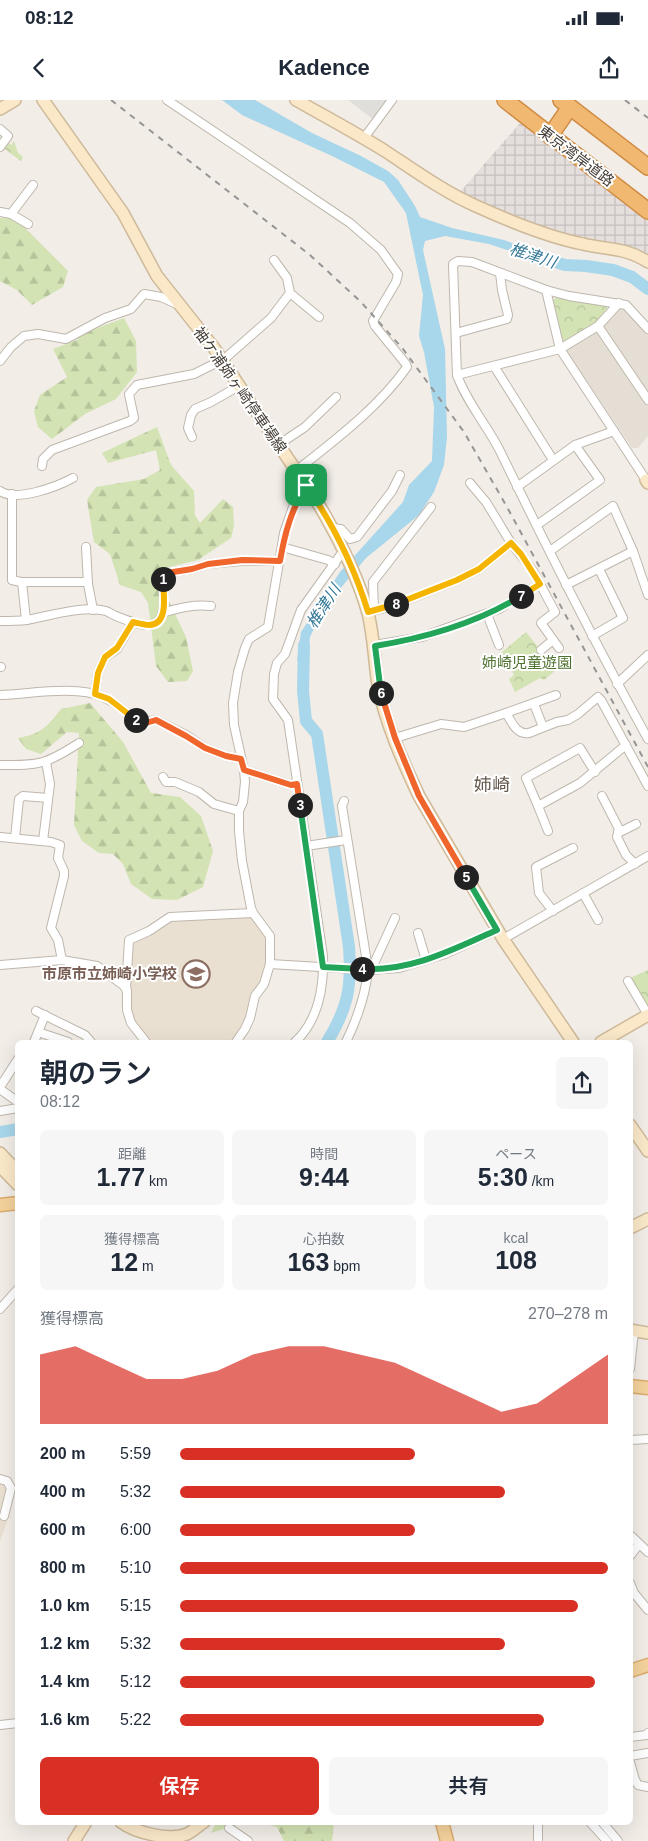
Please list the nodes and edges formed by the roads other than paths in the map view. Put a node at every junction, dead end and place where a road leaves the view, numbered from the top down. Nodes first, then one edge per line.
1 (15, 100) edge
2 (43, 100) edge
3 (167, 100) edge
4 (296, 100) edge
5 (392, 100) edge
6 (505, 100) edge
7 (566, 103) edge
8 (0, 109) edge
9 (0, 129) edge
10 (550, 136) junction
11 (364, 138) junction
12 (0, 148) edge
13 (648, 167) edge
14 (33, 185) dead end
15 (648, 210) edge
16 (0, 212) edge
17 (11, 214) junction
18 (28, 224) dead end
19 (274, 260) dead end
20 (648, 262) edge
21 (500, 273) junction
22 (546, 290) junction
23 (290, 293) junction
24 (619, 303) junction
25 (180, 305) junction
26 (319, 316) dead end
27 (598, 326) junction
28 (648, 328) edge
29 (456, 333) junction
30 (560, 349) junction
31 (0, 360) edge
32 (222, 360) junction
33 (494, 366) junction
34 (457, 375) junction
35 (239, 386) junction
36 (336, 397) dead end
37 (648, 400) edge
38 (614, 430) junction
39 (192, 438) dead end
40 (278, 444) junction
41 (575, 445) junction
42 (553, 460) junction
43 (42, 466) dead end
44 (296, 471) junction
45 (400, 475) dead end
46 (73, 478) dead end
47 (647, 482) edge
48 (470, 483) dead end
49 (306, 485) junction
50 (517, 487) junction
51 (0, 492) edge
52 (12, 494) junction
53 (431, 507) dead end
54 (537, 525) junction
55 (333, 528) junction
56 (511, 543) junction
57 (86, 547) dead end
58 (282, 547) junction
59 (344, 550) junction
60 (550, 551) junction
61 (633, 551) junction
62 (280, 561) junction
63 (334, 564) junction
64 (598, 569) junction
65 (22, 582) junction
66 (88, 582) junction
67 (540, 584) junction
68 (566, 585) junction
69 (648, 595) edge
70 (211, 606) dead end
71 (93, 610) junction
72 (371, 611) junction
73 (162, 613) junction
74 (487, 614) junction
75 (26, 620) junction
76 (0, 621) edge
77 (133, 622) junction
78 (592, 636) junction
79 (553, 640) junction
80 (375, 646) junction
81 (499, 646) dead end
82 (558, 648) dead end
83 (541, 650) dead end
84 (648, 655) edge
85 (617, 684) junction
86 (95, 694) junction
87 (0, 695) edge
88 (556, 695) dead end
89 (534, 704) junction
90 (506, 713) junction
91 (543, 727) junction
92 (395, 738) junction
93 (648, 739) edge
94 (79, 743) dead end
95 (626, 745) junction
96 (241, 759) junction
97 (46, 762) junction
98 (0, 764) edge
99 (244, 770) junction
100 (594, 772) junction
101 (163, 777) dead end
102 (297, 784) junction
103 (648, 786) edge
104 (602, 796) dead end
105 (48, 798) junction
106 (344, 801) dead end
107 (538, 806) junction
108 (240, 811) junction
109 (636, 824) dead end
110 (545, 829) dead end
111 (618, 834) junction
112 (0, 837) edge
113 (15, 838) junction
114 (346, 840) junction
115 (43, 841) junction
116 (306, 846) junction
117 (573, 848) dead end
118 (648, 856) edge
119 (634, 864) junction
120 (583, 893) junction
121 (552, 911) junction
122 (253, 914) junction
123 (395, 918) dead end
124 (598, 920) dead end
125 (418, 933) dead end
126 (500, 934) junction
127 (62, 960) junction
128 (426, 960) junction
129 (270, 964) junction
130 (0, 965) edge
131 (323, 967) junction
132 (370, 970) junction
133 (628, 981) dead end
134 (126, 989) junction
135 (36, 1011) dead end
136 (45, 1015) junction
137 (648, 1015) edge
138 (38, 1032) junction
139 (35, 1040) edge
140 (62, 1040) edge
141 (89, 1040) edge
142 (144, 1040) edge
143 (237, 1040) edge
144 (297, 1040) edge
145 (347, 1040) edge
146 (572, 1040) edge
147 (604, 1040) edge
148 (15, 1063) edge
149 (0, 1088) edge
150 (15, 1100) edge
151 (15, 1108) edge
152 (0, 1111) edge
153 (633, 1129) edge
154 (648, 1151) edge
155 (1, 1159) edge
156 (15, 1170) edge
157 (15, 1180) edge
158 (15, 1203) edge
159 (0, 1205) edge
160 (648, 1219) edge
161 (633, 1226) edge
162 (15, 1292) edge
163 (0, 1309) edge
164 (633, 1331) edge
165 (648, 1333) edge
166 (633, 1386) edge
167 (648, 1388) edge
168 (648, 1439) edge
169 (633, 1440) edge
170 (0, 1479) edge
171 (4, 1516) dead end
172 (633, 1538) edge
173 (639, 1544) junction
174 (633, 1552) edge
175 (648, 1552) edge
176 (633, 1596) edge
177 (648, 1610) edge
178 (648, 1666) edge
179 (633, 1670) edge
180 (15, 1723) edge
181 (0, 1725) edge
182 (648, 1733) edge
183 (633, 1737) edge
184 (648, 1753) edge
185 (633, 1756) edge
186 (633, 1773) edge
187 (648, 1789) edge
188 (84, 1825) edge
189 (127, 1825) edge
190 (201, 1825) edge
191 (443, 1825) edge
192 (538, 1825) edge
193 (593, 1825) edge
194 (605, 1825) edge
195 (229, 1828) dead end
196 (186, 1838) edge
197 (74, 1841) edge
198 (248, 1841) edge
199 (447, 1841) edge
200 (538, 1841) edge
201 (607, 1841) edge
202 (618, 1841) edge

1 - 8 main road
2 - 25 main road, 袖ケ浦姉ヶ崎停車場線
3 - 44 street
4 - 11 main road
5 - 11 street
6 - 10 highway, 東京湾岸道路
7 - 10 highway
7 - 13 highway
9 - 12 street
10 - 15 highway, 東京湾岸道路
11 - 20 main road
14 - 17 street
16 - 17 street
17 - 18 street
19 - 23 street
21 - 22 street
21 - 29 street
21 - 29 street
22 - 24 street
22 - 30 street
23 - 26 street
23 - 32 street
24 - 27 street
24 - 28 street
25 - 31 street
25 - 32 main road, 袖ケ浦姉ヶ崎停車場線
27 - 30 street
27 - 37 street
29 - 34 street
30 - 33 street
30 - 38 street
32 - 35 main road, 袖ケ浦姉ヶ崎停車場線
32 - 43 street
33 - 34 street
33 - 42 street
34 - 50 street
35 - 39 street
35 - 40 main road, 袖ケ浦姉ヶ崎停車場線
36 - 40 street
38 - 41 street
38 - 47 street
40 - 44 main road, 袖ケ浦姉ヶ崎停車場線
41 - 42 street
41 - 54 street
42 - 50 street
44 - 49 main road, 袖ケ浦姉ヶ崎停車場線
45 - 55 street
46 - 52 street
48 - 56 street
49 - 55 main road, 袖ケ浦姉ヶ崎停車場線
49 - 58 street
50 - 54 street
51 - 52 street
52 - 65 street
53 - 72 street
54 - 60 street
55 - 59 main road, 袖ケ浦姉ヶ崎停車場線
56 - 67 street
56 - 72 street
57 - 66 street
58 - 62 street
58 - 63 street
59 - 63 street
59 - 72 main road, 袖ケ浦姉ヶ崎停車場線
60 - 61 street
60 - 68 street
61 - 64 street
61 - 69 street
62 - 73 street
62 - 96 street
63 - 102 street
64 - 68 street
64 - 78 street
65 - 66 street
65 - 75 street
66 - 71 street
67 - 74 street
67 - 79 street
68 - 78 street
70 - 73 street
71 - 75 street
71 - 77 street
72 - 80 main road, 袖ケ浦姉ヶ崎停車場線
73 - 77 street
74 - 80 street
74 - 81 street
75 - 76 street
77 - 86 street
78 - 85 street
79 - 82 street
79 - 83 street
80 - 92 main road, 袖ケ浦姉ヶ崎停車場線
84 - 85 street
85 - 93 street
86 - 87 street
86 - 96 street
88 - 89 street
89 - 90 street
89 - 91 street
90 - 91 street
90 - 92 street
91 - 95 street
92 - 126 main road, 袖ケ浦姉ヶ崎停車場線
94 - 97 street
95 - 100 street
95 - 103 street
96 - 99 street
97 - 98 street
97 - 105 street
99 - 102 street
99 - 108 street
100 - 107 street
100 - 107 street
101 - 108 street
102 - 116 street
104 - 111 street
105 - 113 street
105 - 115 street
106 - 114 street
107 - 110 street
108 - 122 street
109 - 111 street
111 - 119 street
112 - 113 street
113 - 115 street
114 - 116 street
114 - 132 street
115 - 127 street
116 - 131 street
117 - 121 street
118 - 119 street
119 - 120 street
120 - 121 street
120 - 124 street
121 - 126 street
122 - 129 street
122 - 134 street
123 - 132 street
125 - 128 street
126 - 128 street
126 - 146 main road, 袖ケ浦姉ヶ崎停車場線
127 - 130 street
127 - 134 street
128 - 132 street
129 - 131 street
129 - 143 street
131 - 132 street
131 - 144 street
132 - 145 street
133 - 137 street
134 - 142 street
135 - 136 street
136 - 138 street
136 - 141 street
137 - 147 main road
138 - 139 street
138 - 140 street
148 - 149 street
149 - 150 street
151 - 152 street
153 - 154 main road
155 - 156 main road
155 - 157 main road
158 - 159 main road
160 - 161 main road
162 - 163 street
164 - 165 main road
166 - 167 main road
168 - 169 street
170 - 171 street
172 - 173 street
173 - 174 street
173 - 175 street
176 - 177 street
178 - 179 main road
180 - 181 street
182 - 183 street
184 - 185 street
186 - 187 street
188 - 197 main road
189 - 196 main road
190 - 196 main road
191 - 199 main road
192 - 200 street
193 - 201 street
194 - 202 street
195 - 198 street

